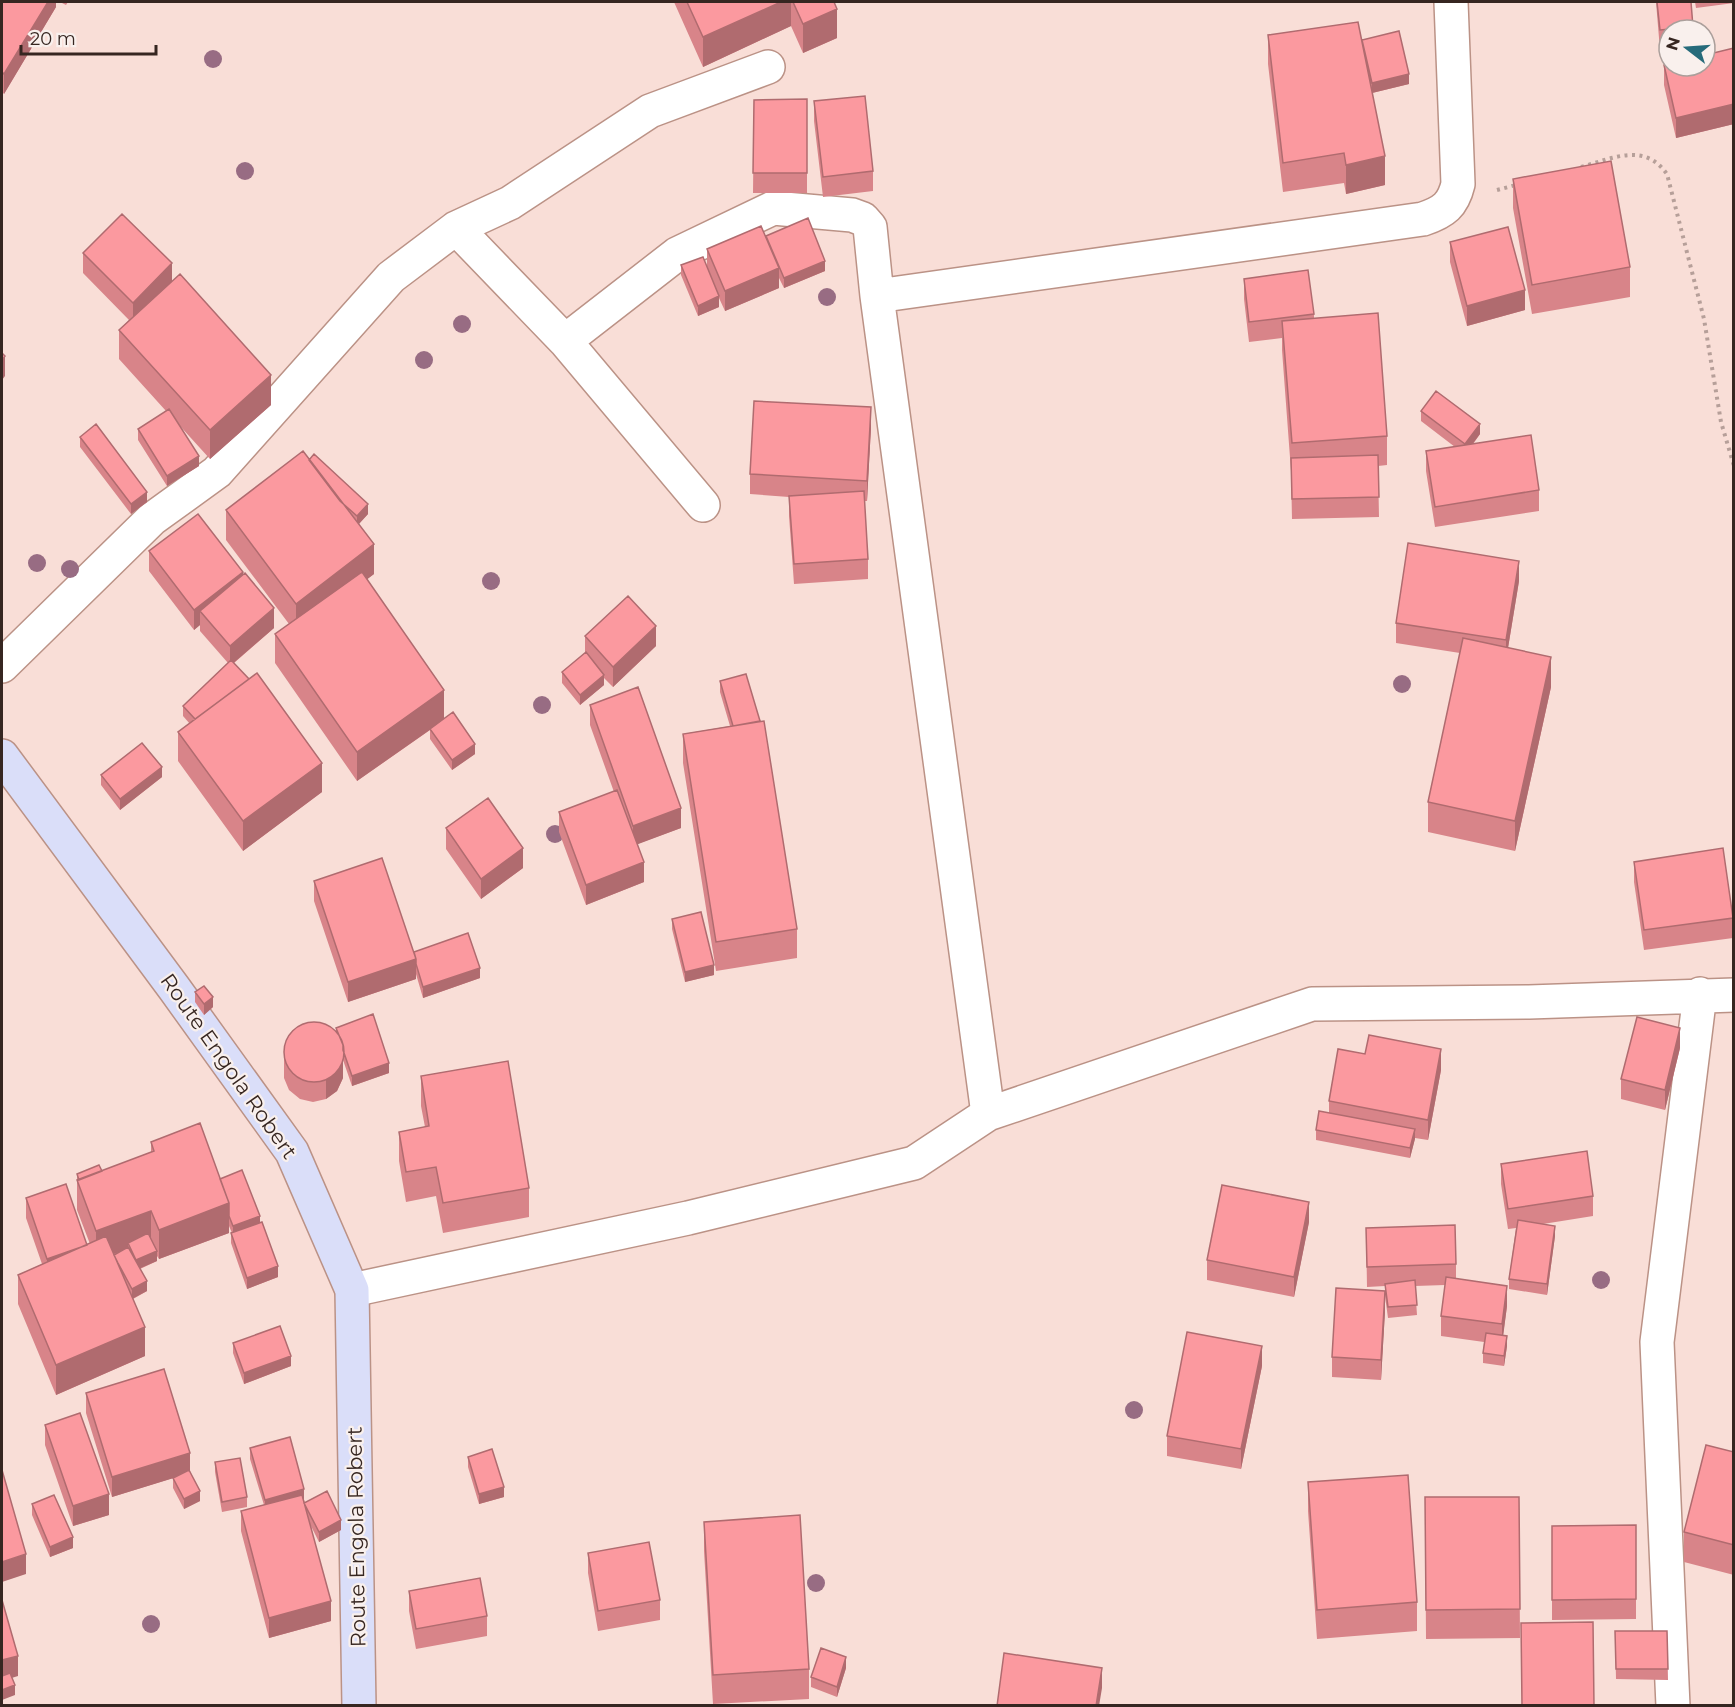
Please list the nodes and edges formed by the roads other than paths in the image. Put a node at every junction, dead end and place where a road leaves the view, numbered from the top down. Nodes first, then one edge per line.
1 (1451, 2) edge
2 (768, 66) dead end
3 (456, 228) junction
4 (877, 296) junction
5 (565, 341) junction
6 (704, 505) dead end
7 (2, 666) edge
8 (2, 756) edge
9 (1700, 994) junction
10 (1734, 995) edge
11 (988, 1114) junction
12 (352, 1290) junction
13 (359, 1706) edge
14 (1672, 1706) edge

1 - 4 street
2 - 3 street
3 - 5 street
3 - 7 street
4 - 5 street
4 - 11 street
5 - 6 street
8 - 12 street, Route Engola Robert
9 - 10 street
9 - 11 street
9 - 14 street
11 - 12 street
12 - 13 street, Route Engola Robert

